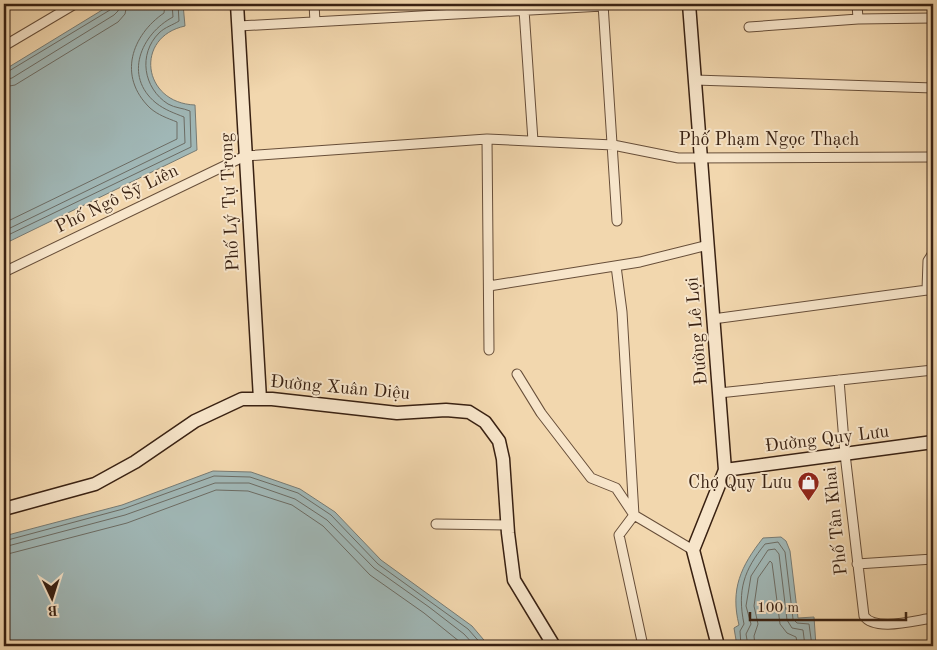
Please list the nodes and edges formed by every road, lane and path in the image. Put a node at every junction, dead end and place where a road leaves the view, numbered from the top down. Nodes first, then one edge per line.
1 (75, 4) edge
2 (237, 4) edge
3 (314, 4) edge
4 (689, 4) edge
5 (857, 4) edge
6 (603, 5) edge
7 (524, 10) junction
8 (933, 18) edge
9 (858, 19) junction
10 (315, 22) junction
11 (239, 26) junction
12 (749, 27) dead end
13 (4, 46) edge
14 (695, 80) junction
15 (933, 88) edge
16 (487, 139) junction
17 (533, 140) junction
18 (613, 145) junction
19 (245, 156) junction
20 (700, 156) junction
21 (933, 157) edge
22 (617, 221) dead end
23 (708, 245) junction
24 (933, 253) edge
25 (616, 266) junction
26 (4, 272) edge
27 (489, 286) junction
28 (930, 291) edge
29 (713, 319) junction
30 (489, 350) dead end
31 (933, 370) edge
32 (517, 374) dead end
33 (839, 380) junction
34 (719, 393) junction
35 (260, 399) junction
36 (933, 442) edge
37 (845, 454) junction
38 (725, 470) junction
39 (4, 509) edge
40 (634, 515) junction
41 (436, 524) dead end
42 (507, 525) junction
43 (693, 550) junction
44 (933, 559) edge
45 (857, 564) junction
46 (933, 618) edge
47 (554, 646) edge
48 (643, 646) edge
49 (718, 646) edge

1 - 13 street
2 - 11 street, Phố Lý Tự Trọng
3 - 10 street
4 - 14 street, Đường Lê Lợi
5 - 9 street
6 - 7 street
6 - 18 street
7 - 10 street
7 - 17 street
8 - 9 street
9 - 12 street
10 - 11 street
11 - 19 street, Phố Lý Tự Trọng
14 - 15 street
14 - 20 street, Đường Lê Lợi
16 - 17 street, Phố Phạm Ngọc Thạch
16 - 19 street, Phố Phạm Ngọc Thạch
16 - 27 street
17 - 18 street, Phố Phạm Ngọc Thạch
18 - 20 street, Phố Phạm Ngọc Thạch
18 - 22 street
19 - 26 street, Phố Ngô Sỹ Liên
19 - 35 street, Phố Lý Tự Trọng
20 - 21 street, Phố Phạm Ngọc Thạch
20 - 23 street, Đường Lê Lợi
23 - 25 street
23 - 29 street, Đường Lê Lợi
24 - 28 street
25 - 27 street
25 - 40 street
27 - 30 street
28 - 29 street
29 - 34 street, Đường Lê Lợi
31 - 33 street
32 - 40 street
33 - 34 street
33 - 37 street, Phố Tân Khai
34 - 38 street, Đường Lê Lợi
35 - 39 street, Đường Xuân Diệu
35 - 42 street, Đường Xuân Diệu
36 - 37 street, Đường Quy Lưu
37 - 38 street, Đường Quy Lưu
37 - 45 street, Phố Tân Khai
38 - 43 street, Đường Lê Lợi
40 - 43 street
40 - 48 street
41 - 42 street
42 - 47 street, Đường Xuân Diệu
43 - 49 street
44 - 45 street
45 - 46 street, Phố Tân Khai

